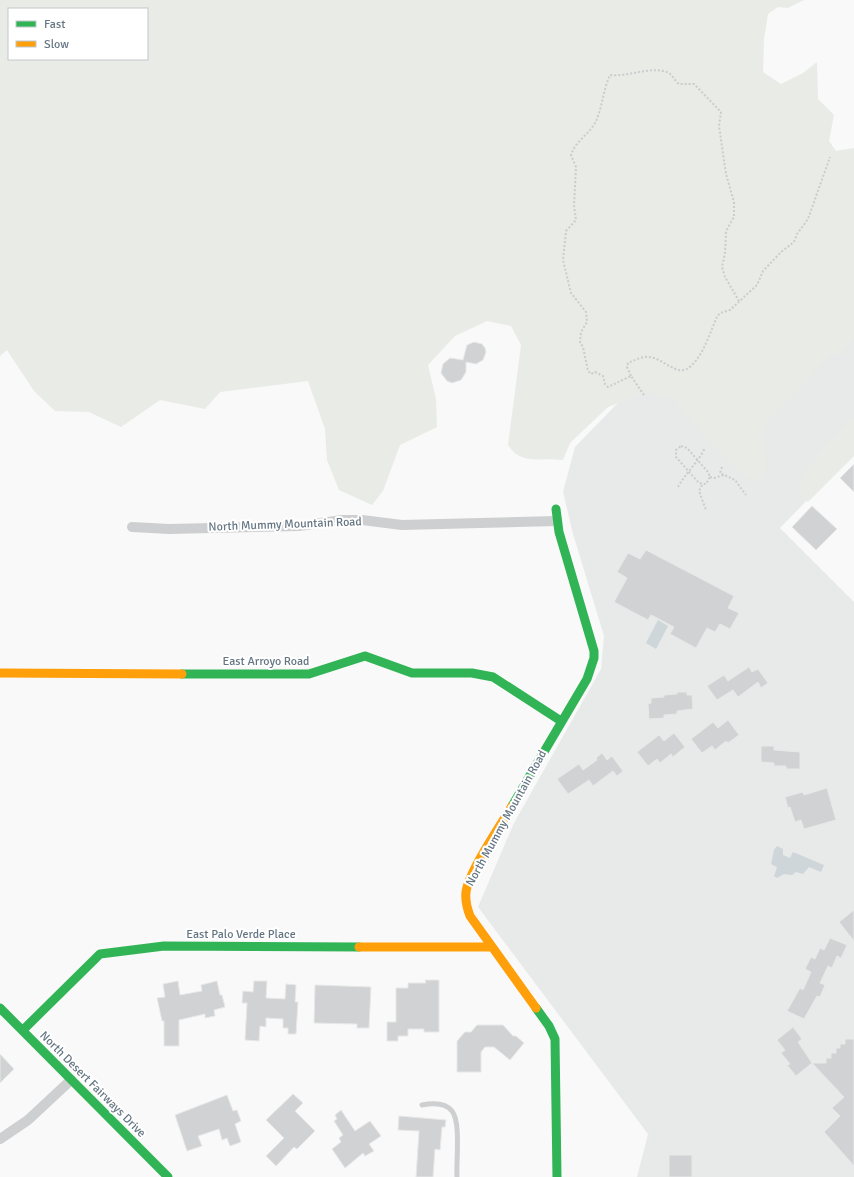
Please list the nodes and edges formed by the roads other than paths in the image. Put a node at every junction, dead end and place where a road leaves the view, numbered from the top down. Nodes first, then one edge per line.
1 (556, 509) dead end
2 (557, 521) junction
3 (132, 527) dead end
4 (0, 673) edge
5 (561, 721) junction
6 (492, 947) junction
7 (0, 1008) edge
8 (23, 1030) junction
9 (72, 1080) junction
10 (422, 1105) dead end
11 (0, 1139) edge
12 (168, 1177) edge
13 (457, 1177) edge
14 (557, 1177) edge

1 - 2 street, North Mummy Mountain Road
2 - 3 street, North Mummy Mountain Road
2 - 5 street, North Mummy Mountain Road
4 - 5 street, East Arroyo Road
5 - 6 street, North Mummy Mountain Road
6 - 8 street, East Palo Verde Place
6 - 14 street, North Mummy Mountain Road
7 - 8 street, North Desert Fairways Drive
8 - 9 street, North Desert Fairways Drive
9 - 11 street
9 - 12 street, North Desert Fairways Drive
10 - 13 lane

